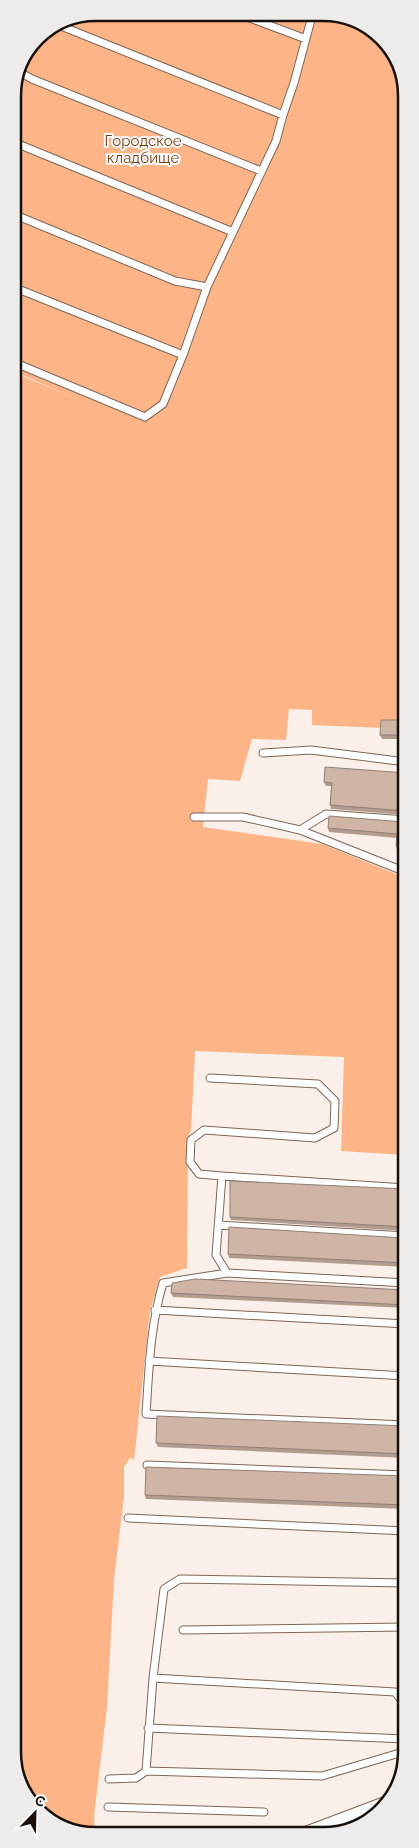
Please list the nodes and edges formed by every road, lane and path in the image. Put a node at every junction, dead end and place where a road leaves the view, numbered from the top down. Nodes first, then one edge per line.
1 (260, 21) edge
2 (311, 21) edge
3 (66, 28) edge
4 (306, 39) junction
5 (25, 75) edge
6 (283, 115) junction
7 (21, 145) edge
8 (261, 171) junction
9 (21, 217) edge
10 (233, 232) junction
11 (207, 287) junction
12 (21, 290) edge
13 (183, 355) junction
14 (21, 365) edge
15 (263, 753) dead end
16 (398, 761) edge
17 (194, 817) dead end
18 (398, 819) edge
19 (300, 830) junction
20 (398, 869) edge
21 (210, 1078) dead end
22 (222, 1176) junction
23 (398, 1187) edge
24 (218, 1225) junction
25 (398, 1236) edge
26 (227, 1273) junction
27 (398, 1283) edge
28 (155, 1310) junction
29 (398, 1324) edge
30 (149, 1361) junction
31 (398, 1376) edge
32 (398, 1425) edge
33 (147, 1465) edge
34 (398, 1475) edge
35 (128, 1518) dead end
36 (398, 1531) edge
37 (398, 1583) edge
38 (398, 1627) edge
39 (183, 1630) dead end
40 (152, 1678) junction
41 (398, 1696) edge
42 (148, 1728) junction
43 (398, 1739) edge
44 (398, 1756) edge
45 (146, 1772) junction
46 (109, 1779) dead end
47 (108, 1807) dead end
48 (370, 1810) edge
49 (264, 1812) dead end
50 (325, 1827) edge

1 - 4 lane
2 - 4 lane
3 - 6 lane
4 - 6 lane
5 - 8 lane
6 - 8 lane
7 - 10 lane
8 - 10 lane
9 - 11 lane
10 - 11 lane
11 - 13 lane
12 - 13 lane
13 - 14 lane
15 - 16 lane
17 - 19 lane
18 - 19 lane
19 - 20 lane
21 - 22 lane
22 - 23 lane
22 - 24 lane
24 - 25 lane
24 - 26 lane
26 - 27 lane
26 - 28 lane
28 - 29 lane
28 - 30 lane
30 - 31 lane
30 - 32 lane
33 - 34 lane
35 - 36 lane
37 - 40 lane
38 - 39 lane
40 - 41 lane
40 - 42 lane
42 - 43 lane
42 - 45 lane
44 - 45 lane
45 - 46 lane
47 - 49 lane
48 - 50 street

